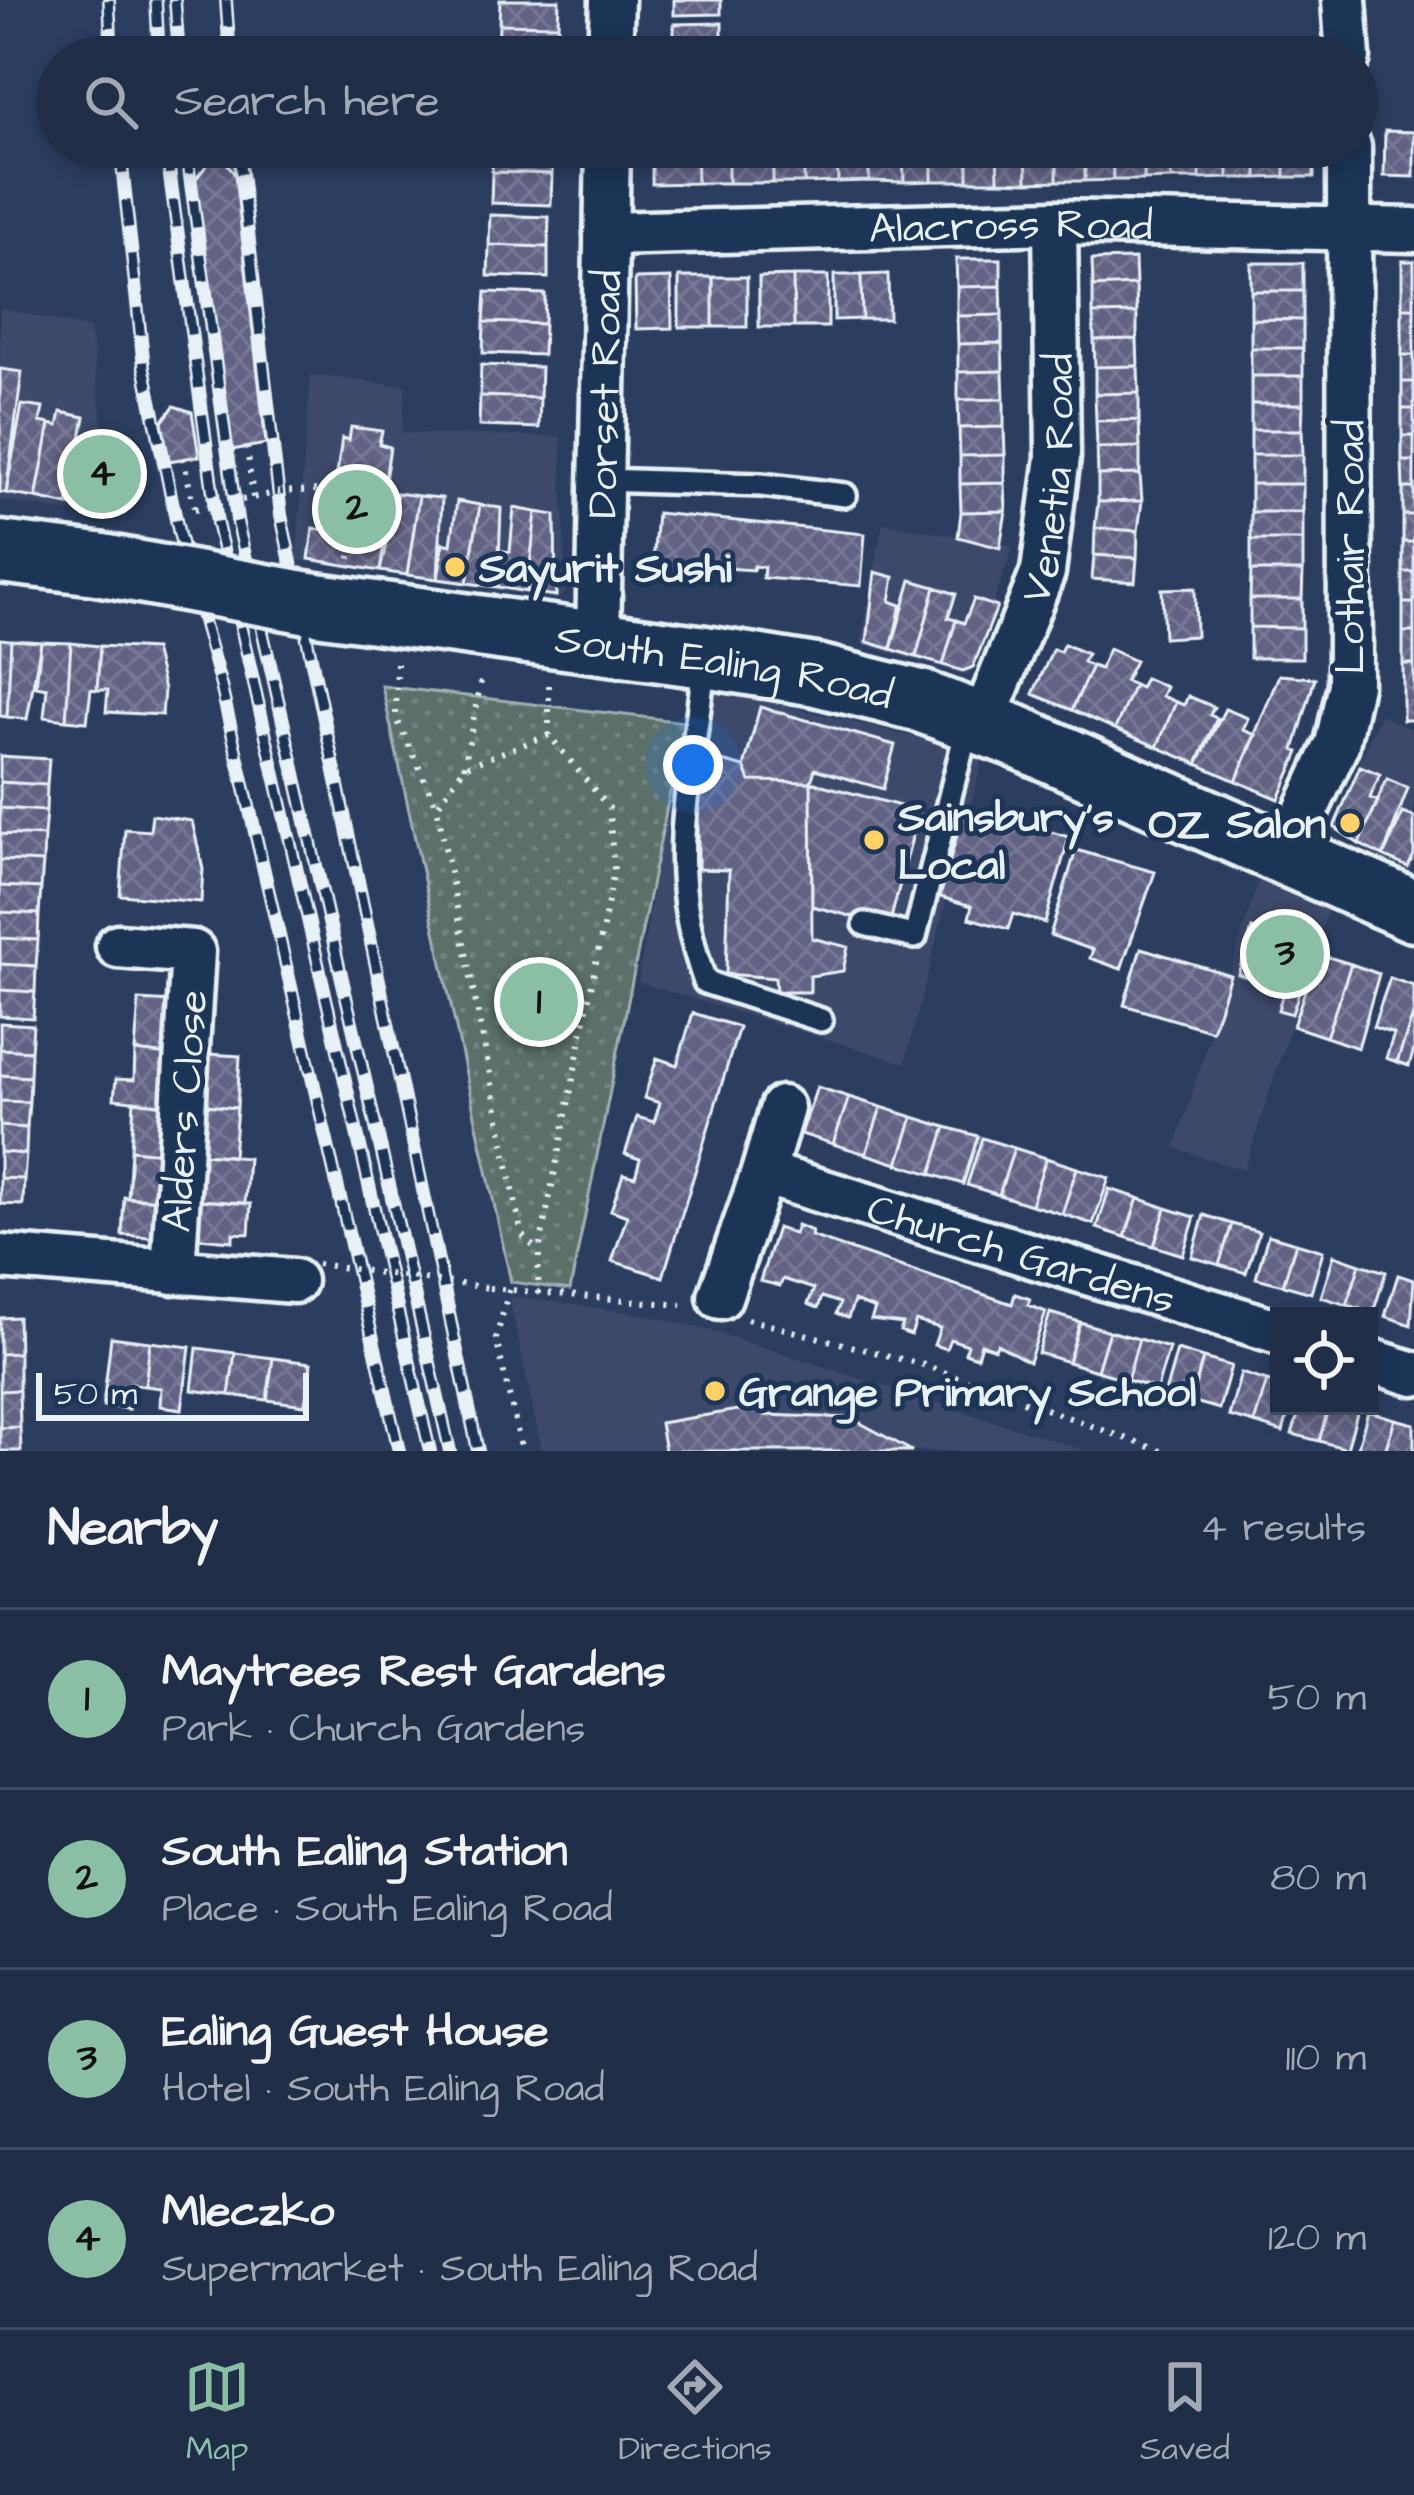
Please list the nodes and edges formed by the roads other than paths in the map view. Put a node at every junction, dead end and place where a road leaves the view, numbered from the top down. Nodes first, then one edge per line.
1 (612, 0) edge
2 (1344, 0) edge
3 (611, 36) edge
4 (1347, 36) edge
5 (608, 168) edge
6 (1350, 168) edge
7 (1055, 222) junction
8 (1351, 229) junction
9 (1414, 230) edge
10 (606, 234) junction
11 (599, 480) junction
12 (845, 495) dead end
13 (0, 552) edge
14 (598, 640) junction
15 (705, 656) junction
16 (976, 722) junction
17 (1287, 853) junction
18 (1414, 911) edge
19 (865, 924) dead end
20 (118, 946) dead end
21 (821, 1021) dead end
22 (782, 1108) dead end
23 (763, 1173) junction
24 (0, 1257) edge
25 (173, 1272) junction
26 (306, 1272) road end
27 (732, 1308) road end
28 (1270, 1329) edge
29 (1378, 1363) edge
30 (1414, 1374) edge

1 - 3 street
2 - 4 street
5 - 10 street, Dorset Road
6 - 8 street, Lothair Road
7 - 8 street, Alacross Road
7 - 10 street, Alacross Road
7 - 16 street, Venetia Road
8 - 9 street, Alacross Road
8 - 17 street, Lothair Road
10 - 11 street, Dorset Road
11 - 12 lane
11 - 14 street, Dorset Road
13 - 14 main road, South Ealing Road, bridge
14 - 15 main road, South Ealing Road
15 - 16 main road, South Ealing Road
15 - 21 lane
16 - 17 main road, South Ealing Road
16 - 19 lane
17 - 18 main road, South Ealing Road
20 - 25 street, Alders Close
22 - 23 street
23 - 27 street
23 - 28 street, Church Gardens
24 - 25 street
25 - 26 street
29 - 30 street

